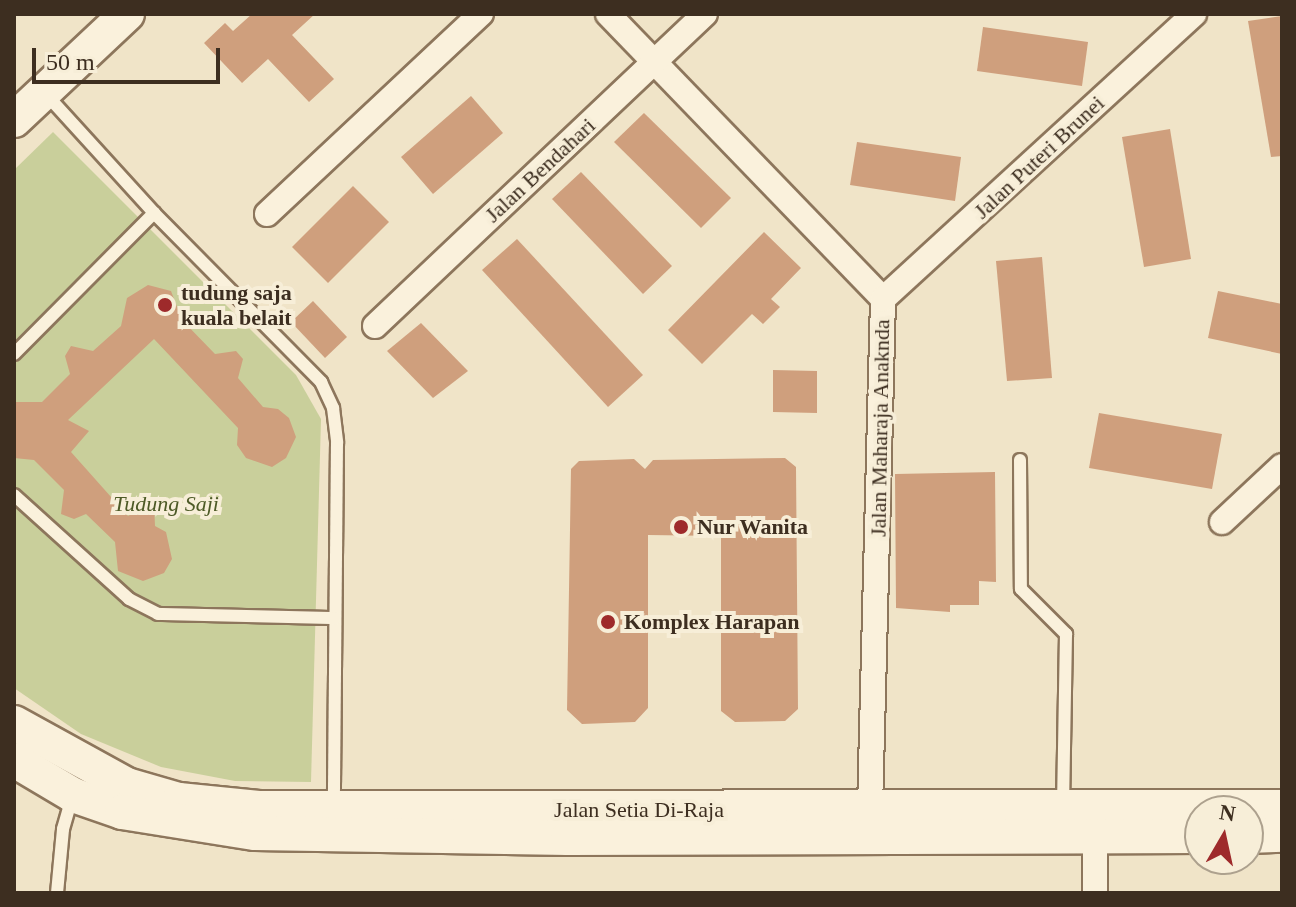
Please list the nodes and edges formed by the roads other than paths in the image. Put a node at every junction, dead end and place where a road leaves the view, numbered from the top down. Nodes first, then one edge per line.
1 (127, 14) edge
2 (481, 14) edge
3 (608, 14) edge
4 (705, 14) edge
5 (1194, 14) edge
6 (655, 61) junction
7 (44, 92) junction
8 (14, 120) edge
9 (154, 213) junction
10 (267, 214) dead end
11 (883, 299) junction
12 (375, 326) dead end
13 (14, 354) edge
14 (1020, 460) dead end
15 (1282, 466) edge
16 (14, 495) edge
17 (1222, 522) dead end
18 (335, 618) junction
19 (14, 723) edge
20 (14, 760) edge
21 (73, 795) junction
22 (1282, 807) edge
23 (870, 808) junction
24 (1063, 808) junction
25 (334, 811) junction
26 (1184, 836) edge
27 (1095, 837) junction
28 (57, 893) edge
29 (1095, 893) edge

1 - 7 main road
2 - 10 street
3 - 6 street, Jalan Maharaja Anaknda
4 - 6 street, Jalan Bendahari
5 - 11 street, Jalan Puteri Brunei
6 - 11 street, Jalan Maharaja Anaknda
6 - 12 street, Jalan Bendahari
7 - 8 main road
7 - 9 lane
9 - 13 lane
9 - 18 lane
11 - 23 street, Jalan Maharaja Anaknda
14 - 24 lane
15 - 17 street
16 - 18 lane
18 - 25 lane
19 - 25 main road, Jalan Setia Di-Raja
20 - 21 main road, Jalan Setia Di-Raja
21 - 27 main road, Jalan Setia Di-Raja
21 - 28 lane
22 - 24 main road, Jalan Setia Di-Raja
23 - 24 main road, Jalan Setia Di-Raja
23 - 25 main road, Jalan Setia Di-Raja
26 - 27 main road, Jalan Setia Di-Raja
27 - 29 street

